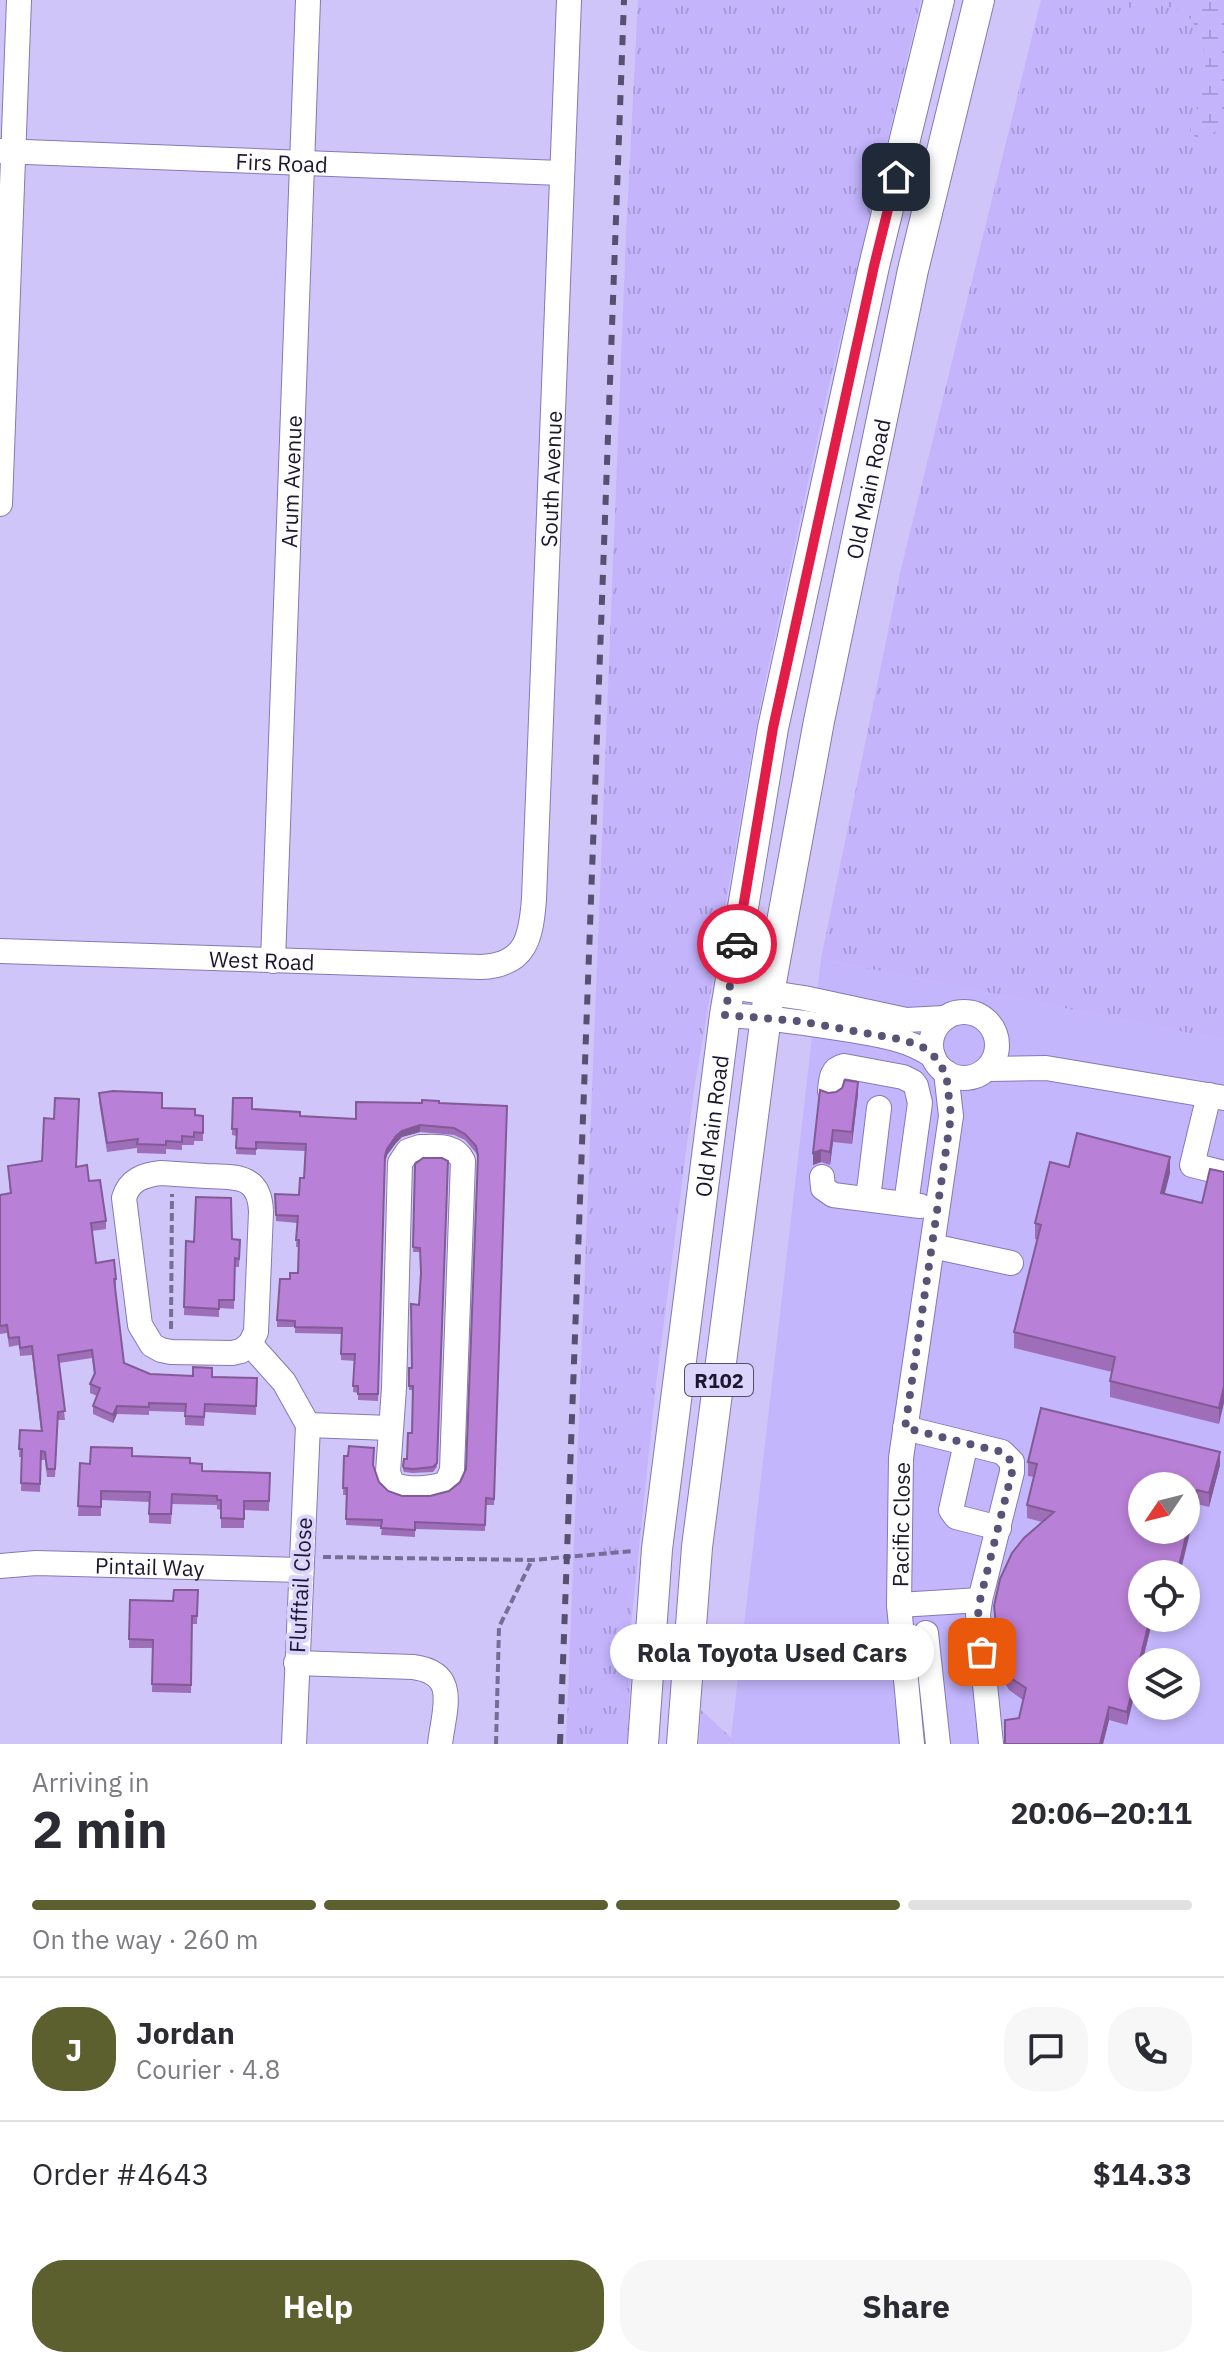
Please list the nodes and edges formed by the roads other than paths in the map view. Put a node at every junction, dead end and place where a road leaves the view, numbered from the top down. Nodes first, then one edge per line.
1 (19, 0) edge
2 (308, 0) edge
3 (569, 0) edge
4 (939, 0) edge
5 (979, 0) edge
6 (6, 152) edge
7 (302, 163) junction
8 (562, 173) junction
9 (0, 504) edge
10 (0, 951) edge
11 (518, 954) joint
12 (273, 961) junction
13 (728, 1001) junction
14 (767, 1005) junction
15 (945, 1018) junction
16 (996, 1036) junction
17 (940, 1064) junction
18 (1046, 1068) junction
19 (981, 1073) junction
20 (830, 1091) edge
21 (1217, 1096) edge
22 (879, 1108) dead end
23 (951, 1116) junction
24 (1224, 1173) edge
25 (822, 1177) dead end
26 (868, 1199) junction
27 (906, 1204) junction
28 (938, 1209) junction
29 (932, 1246) junction
30 (1011, 1263) dead end
31 (250, 1344) junction
32 (308, 1425) junction
33 (390, 1428) junction
34 (905, 1428) junction
35 (966, 1443) junction
36 (999, 1528) junction
37 (301, 1563) junction
38 (0, 1566) edge
39 (980, 1600) junction
40 (899, 1605) junction
41 (926, 1633) dead end
42 (296, 1663) junction
43 (294, 1744) edge
44 (440, 1744) edge
45 (643, 1744) edge
46 (682, 1744) edge
47 (912, 1744) edge
48 (938, 1744) edge
49 (991, 1744) edge

1 - 6 street
2 - 7 street, Arum Avenue
3 - 8 street, South Avenue
4 - 13 main road, Old Main Road / R102
5 - 14 main road, Old Main Road / R102
6 - 7 street, Firs Road
6 - 9 street
7 - 8 street, Firs Road
7 - 12 street, Arum Avenue
8 - 11 street, South Avenue
10 - 12 street, West Road
11 - 12 street, West Road
13 - 14 street
13 - 45 main road, Old Main Road / R102
14 - 15 street
14 - 17 street
14 - 46 main road, Old Main Road / R102
15 - 16 street
15 - 17 street
16 - 18 street
16 - 19 street
17 - 19 street
17 - 23 street
18 - 19 street
18 - 21 street
19 - 23 street
20 - 27 street
21 - 24 street
22 - 26 street
23 - 28 street, Pacific Close
25 - 26 street
26 - 27 street
27 - 28 street
28 - 29 street, Pacific Close
29 - 30 street
29 - 34 street, Pacific Close
31 - 31 street
31 - 32 street
32 - 33 street
32 - 37 street, Flufftail Close
33 - 33 street
34 - 35 street
34 - 40 street, Pacific Close
35 - 36 street
35 - 36 street
36 - 39 street
37 - 38 street, Pintail Way
37 - 42 street, Flufftail Close
39 - 40 street
39 - 49 street
40 - 47 street, Pacific Close
41 - 48 street
42 - 43 street, Flufftail Close
42 - 44 street

